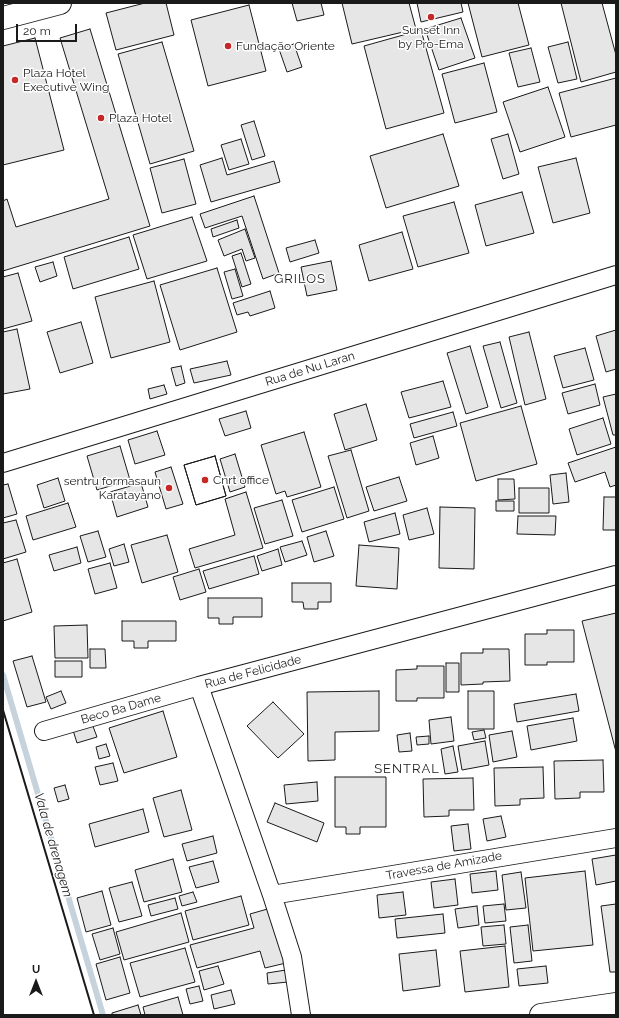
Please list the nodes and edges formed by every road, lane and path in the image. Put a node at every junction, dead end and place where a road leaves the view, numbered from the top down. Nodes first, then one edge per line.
1 (60, 3) edge
2 (3, 18) edge
3 (616, 275) edge
4 (3, 463) edge
5 (616, 575) edge
6 (199, 686) junction
7 (44, 731) dead end
8 (616, 838) edge
9 (272, 895) junction
10 (616, 1004) edge
11 (301, 1015) edge
12 (541, 1015) edge

1 - 2 main road
3 - 4 street, Rua de Nu Laran
5 - 6 street, Rua de Felicidade
6 - 7 street, Beco Ba Dame
6 - 9 street, Rua de Felicidade
8 - 9 street, Travessa de Amizade
9 - 11 street, Rua de Felicidade
10 - 12 main road

